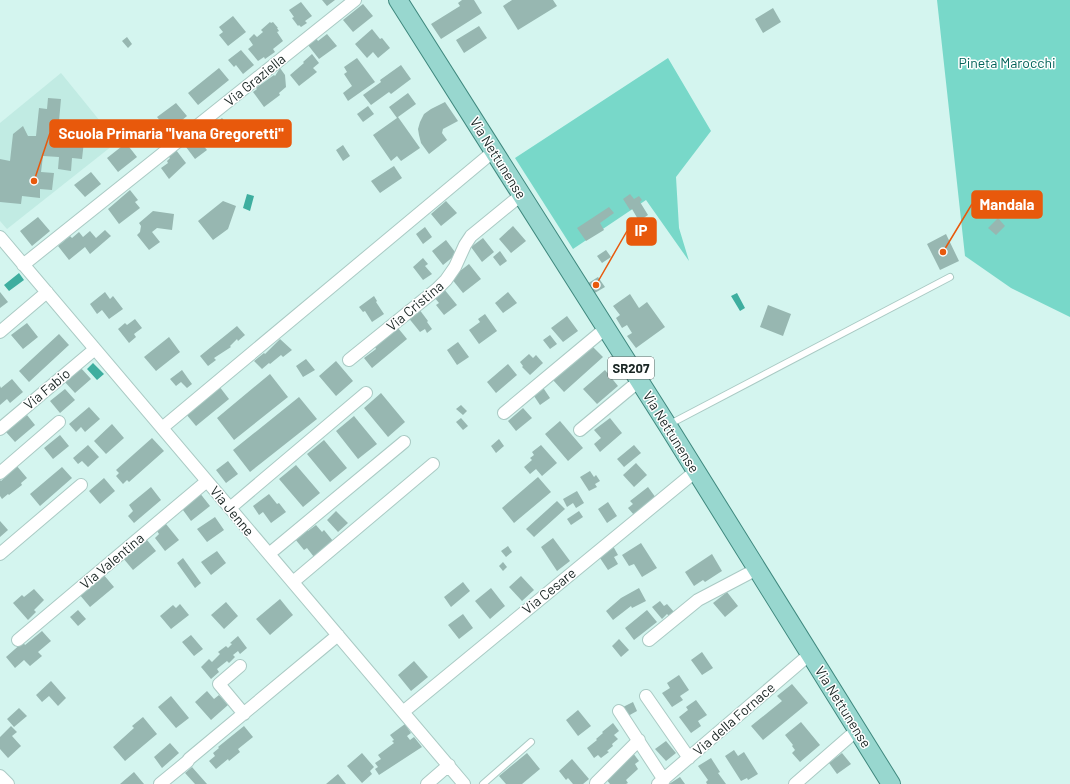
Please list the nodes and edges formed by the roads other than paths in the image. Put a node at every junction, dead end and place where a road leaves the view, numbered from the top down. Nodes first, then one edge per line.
1 (355, 0) edge
2 (398, 0) edge
3 (494, 151) junction
4 (522, 195) junction
5 (1, 242) edge
6 (23, 265) junction
7 (950, 277) dead end
8 (46, 292) junction
9 (606, 328) junction
10 (0, 332) edge
11 (92, 346) junction
12 (349, 360) dead end
13 (640, 381) junction
14 (366, 393) dead end
15 (504, 413) dead end
16 (0, 419) edge
17 (59, 422) dead end
18 (668, 426) junction
19 (162, 428) junction
20 (0, 429) edge
21 (580, 430) dead end
22 (404, 442) dead end
23 (433, 464) dead end
24 (696, 471) junction
25 (0, 473) edge
26 (207, 481) junction
27 (81, 485) dead end
28 (230, 508) junction
29 (0, 554) edge
30 (269, 554) junction
31 (757, 569) junction
32 (293, 582) junction
33 (338, 635) junction
34 (18, 640) dead end
35 (649, 640) dead end
36 (810, 654) junction
37 (240, 666) dead end
38 (646, 696) dead end
39 (619, 711) dead end
40 (403, 712) junction
41 (244, 714) junction
42 (857, 730) junction
43 (639, 740) junction
44 (531, 742) dead end
45 (689, 758) junction
46 (449, 766) junction
47 (0, 776) edge
48 (661, 782) edge
49 (596, 783) edge
50 (8, 784) edge
51 (160, 784) edge
52 (427, 784) edge
53 (464, 784) edge
54 (484, 784) edge
55 (794, 784) edge
56 (891, 784) edge

1 - 6 street, Via Graziella
2 - 3 main road, Via Nettunense / SR207
3 - 4 main road, Via Nettunense / SR207
3 - 19 street
4 - 9 main road, Via Nettunense / SR207
4 - 12 street, Via Cristina
5 - 6 street, Via Jenne
6 - 8 street, Via Jenne
7 - 18 lane
8 - 10 street
8 - 11 street, Via Jenne
9 - 13 main road, Via Nettunense / SR207
9 - 15 street
11 - 16 street
11 - 19 street, Via Jenne
11 - 20 street, Via Fabio
13 - 18 main road, Via Nettunense / SR207
13 - 21 street
14 - 28 street
17 - 25 street
18 - 24 main road, Via Nettunense / SR207
19 - 26 street, Via Jenne
22 - 30 street
23 - 32 street
24 - 31 main road, Via Nettunense / SR207
24 - 40 street, Via Cesare
26 - 28 street, Via Jenne
26 - 34 street, Via Valentina
27 - 29 street
28 - 30 street, Via Jenne
30 - 32 street, Via Jenne
31 - 35 street
31 - 36 main road, Via Nettunense / SR207
32 - 33 street, Via Jenne
33 - 40 street, Via Jenne
33 - 41 street
36 - 42 main road, Via Nettunense / SR207
36 - 45 street, Via della Fornace
37 - 41 street
38 - 45 street
39 - 43 street
40 - 46 street, Via Jenne
41 - 51 street
42 - 55 street
42 - 56 main road, Via Nettunense / SR207
43 - 48 street
43 - 49 street
44 - 54 lane
45 - 48 street, Via della Fornace
46 - 52 street
46 - 53 street, Via Jenne
47 - 50 street

